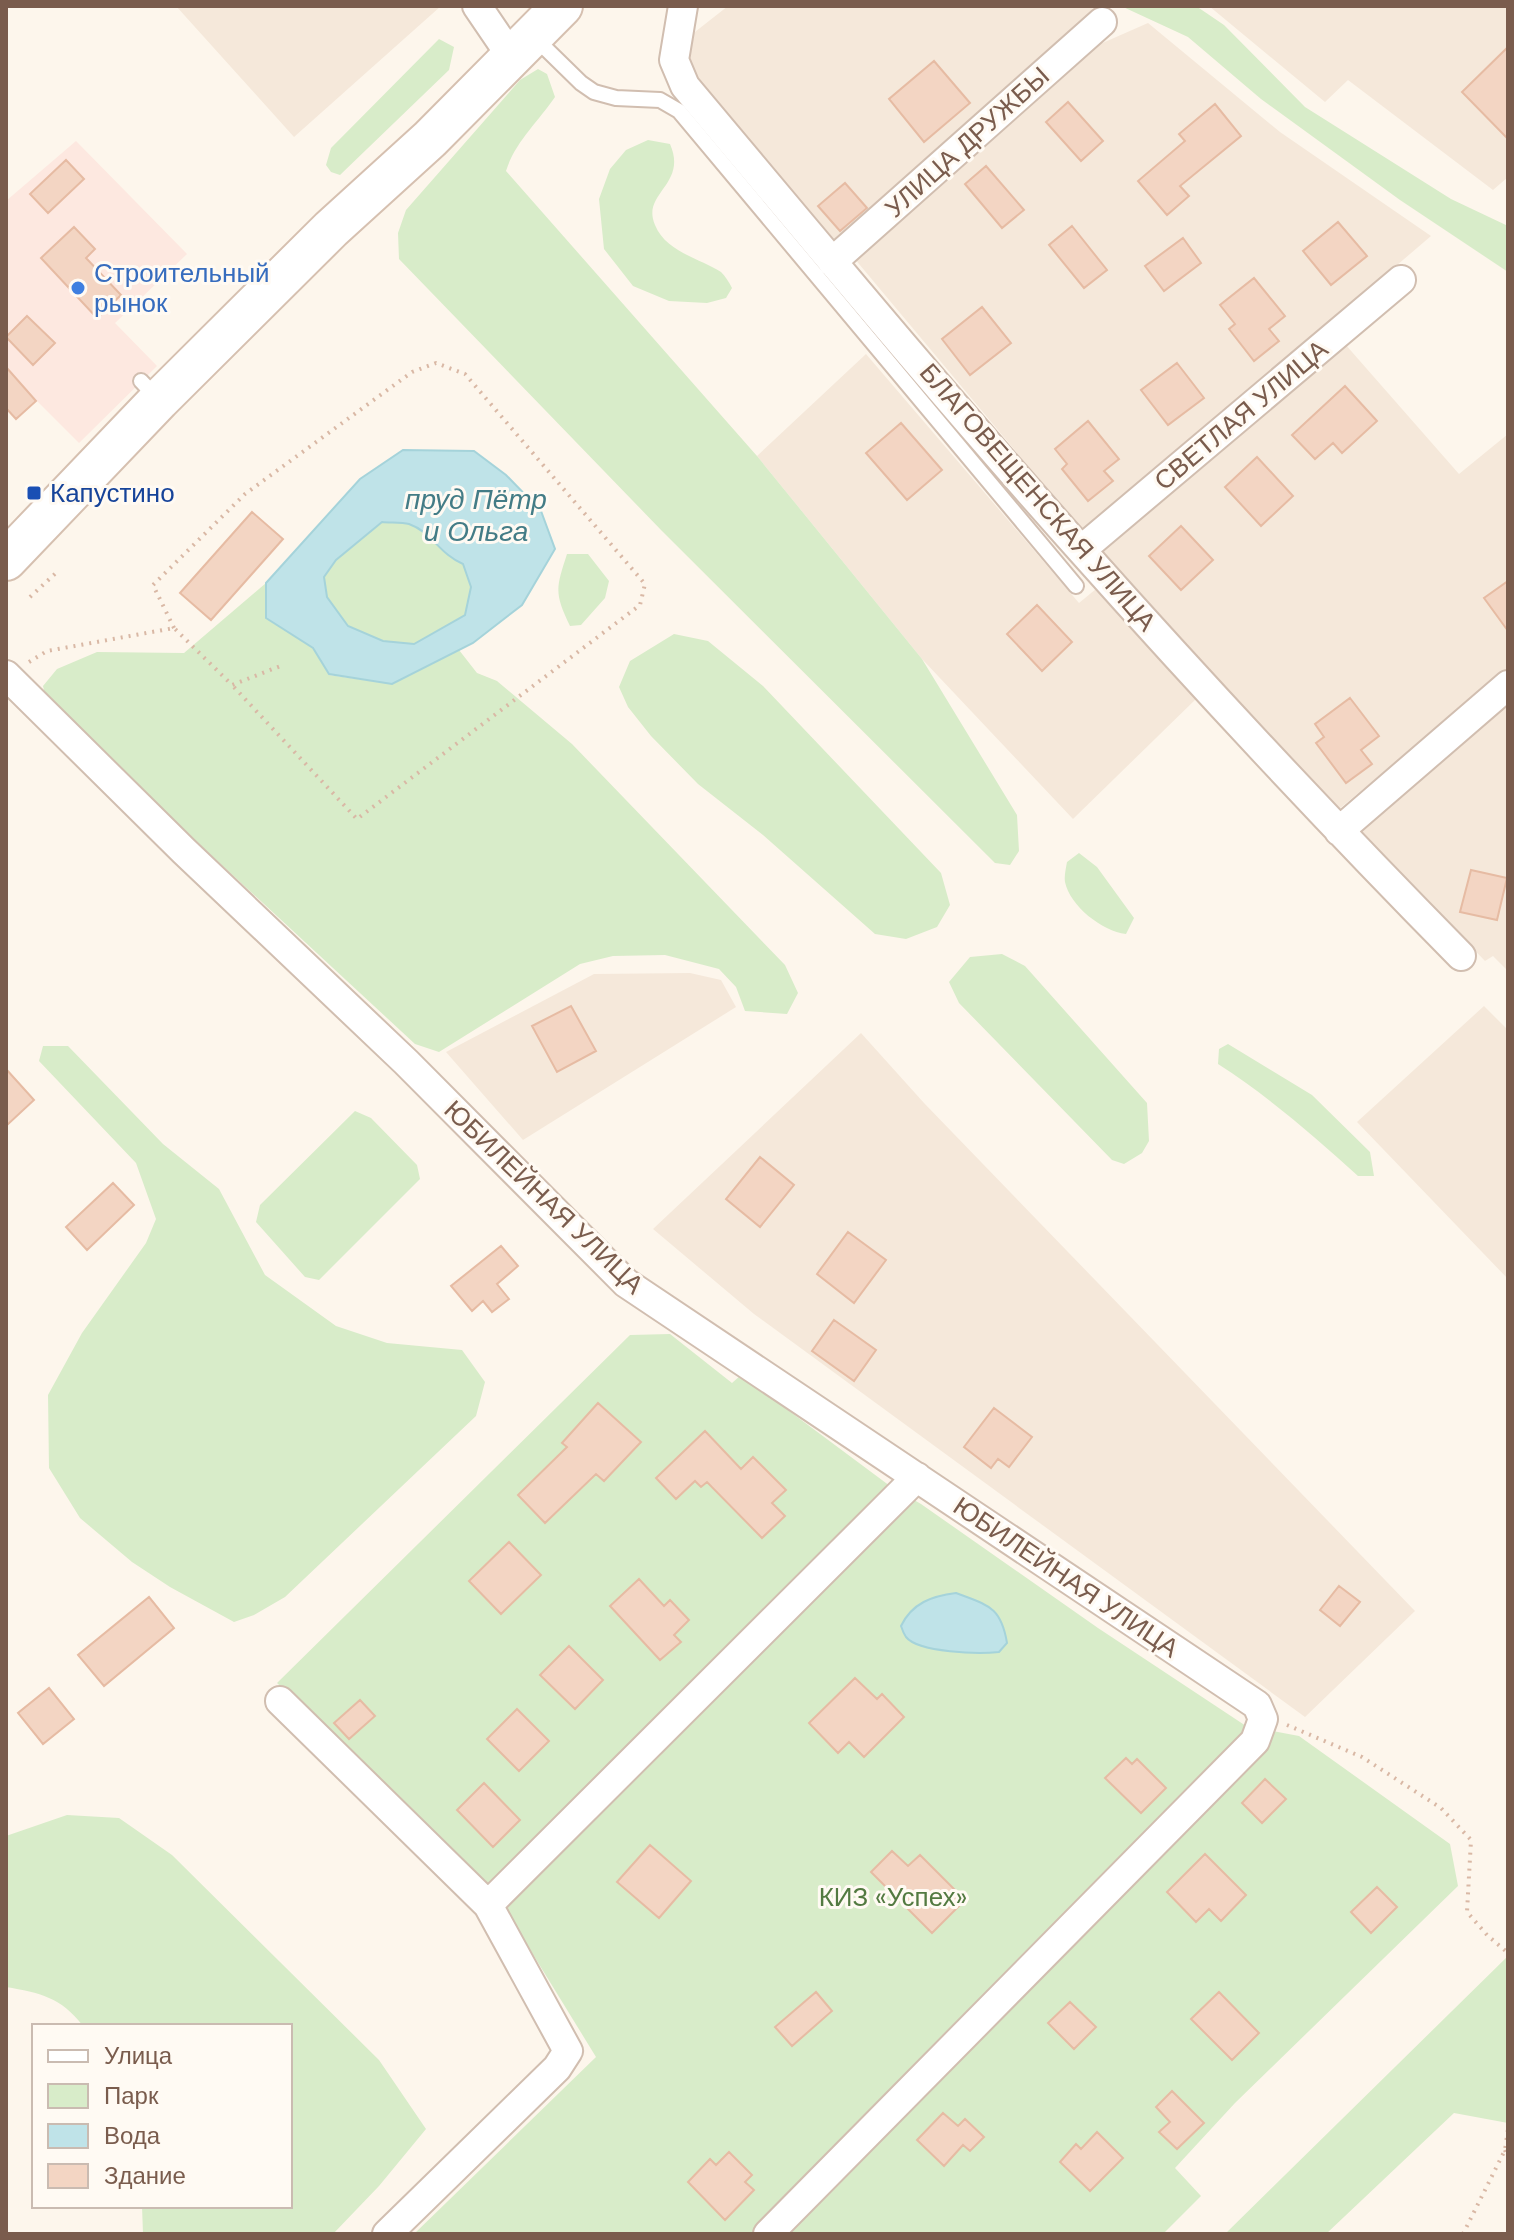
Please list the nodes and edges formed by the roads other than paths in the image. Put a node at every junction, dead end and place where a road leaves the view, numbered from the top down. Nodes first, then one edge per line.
1 (477, 6) edge
2 (562, 6) edge
3 (683, 6) edge
4 (1102, 22) dead end
5 (521, 45) junction
6 (832, 262) junction
7 (1401, 280) dead end
8 (1081, 550) junction
9 (6, 560) edge
10 (1076, 586) dead end
11 (6, 676) edge
12 (1508, 685) edge
13 (1339, 831) junction
14 (1461, 956) dead end
15 (917, 1477) junction
16 (280, 1701) dead end
17 (488, 1905) junction
18 (387, 2234) edge
19 (768, 2234) edge

1 - 5 street
2 - 5 main road
3 - 6 street, БЛАГОВЕЩЕНСКАЯ УЛИЦА
4 - 6 street, УЛИЦА ДРУЖБЫ
5 - 9 main road
5 - 10 lane
6 - 8 street, БЛАГОВЕЩЕНСКАЯ УЛИЦА
7 - 8 street, СВЕТЛАЯ УЛИЦА
8 - 13 street, БЛАГОВЕЩЕНСКАЯ УЛИЦА
11 - 15 street, ЮБИЛЕЙНАЯ УЛИЦА
12 - 13 street
13 - 14 street, БЛАГОВЕЩЕНСКАЯ УЛИЦА
15 - 17 street
15 - 19 street, ЮБИЛЕЙНАЯ УЛИЦА
16 - 17 street
17 - 18 street

